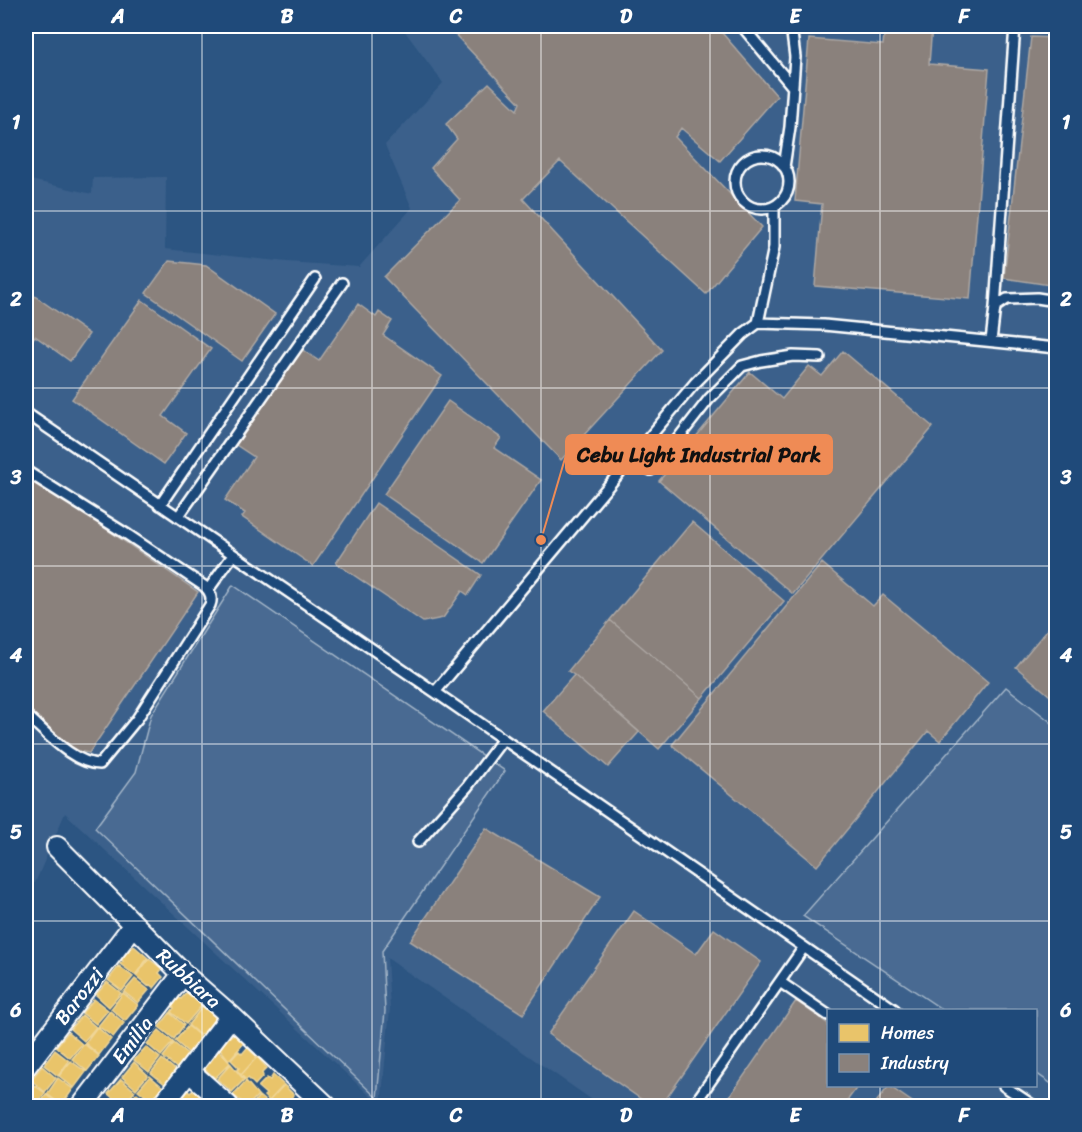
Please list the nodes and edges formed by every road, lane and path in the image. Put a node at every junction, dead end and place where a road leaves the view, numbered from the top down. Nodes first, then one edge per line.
1 (742, 26) edge
2 (791, 26) edge
3 (1015, 26) edge
4 (792, 86) junction
5 (784, 166) junction
6 (774, 207) junction
7 (315, 279) dead end
8 (342, 283) dead end
9 (1056, 301) edge
10 (995, 307) junction
11 (758, 323) junction
12 (991, 341) junction
13 (1056, 348) edge
14 (820, 357) dead end
15 (26, 413) edge
16 (630, 459) junction
17 (26, 471) edge
18 (160, 505) junction
19 (178, 517) junction
20 (233, 555) junction
21 (208, 590) junction
22 (435, 692) junction
23 (26, 715) edge
24 (503, 739) junction
25 (418, 842) dead end
26 (57, 847) dead end
27 (133, 926) junction
28 (804, 947) junction
29 (183, 974) junction
30 (780, 982) junction
31 (891, 1009) edge
32 (827, 1014) edge
33 (231, 1016) junction
34 (26, 1066) edge
35 (189, 1071) junction
36 (1005, 1087) edge
37 (82, 1107) edge
38 (162, 1107) edge
39 (228, 1107) edge
40 (326, 1107) edge
41 (693, 1107) edge
42 (1034, 1107) edge

1 - 4 lane
2 - 4 lane
3 - 10 lane
4 - 5 lane
5 - 6 lane
5 - 6 lane
6 - 11 lane
7 - 18 lane
8 - 19 lane
9 - 10 lane
10 - 12 lane
11 - 12 lane
11 - 16 lane
12 - 13 lane
14 - 16 lane
15 - 18 lane
16 - 22 lane
17 - 21 lane
18 - 19 lane
19 - 20 lane
20 - 21 lane
20 - 22 lane
21 - 23 lane
22 - 24 lane
24 - 25 lane
24 - 28 lane
26 - 27 street, Rubbiara
27 - 29 street, Rubbiara
27 - 34 street, Barozzi
28 - 30 lane
28 - 31 lane
29 - 33 street, Rubbiara
29 - 37 street, Emilia
30 - 32 lane
30 - 41 lane
33 - 35 street
33 - 40 street, Rubbiara
35 - 38 street
35 - 39 street
36 - 42 lane

